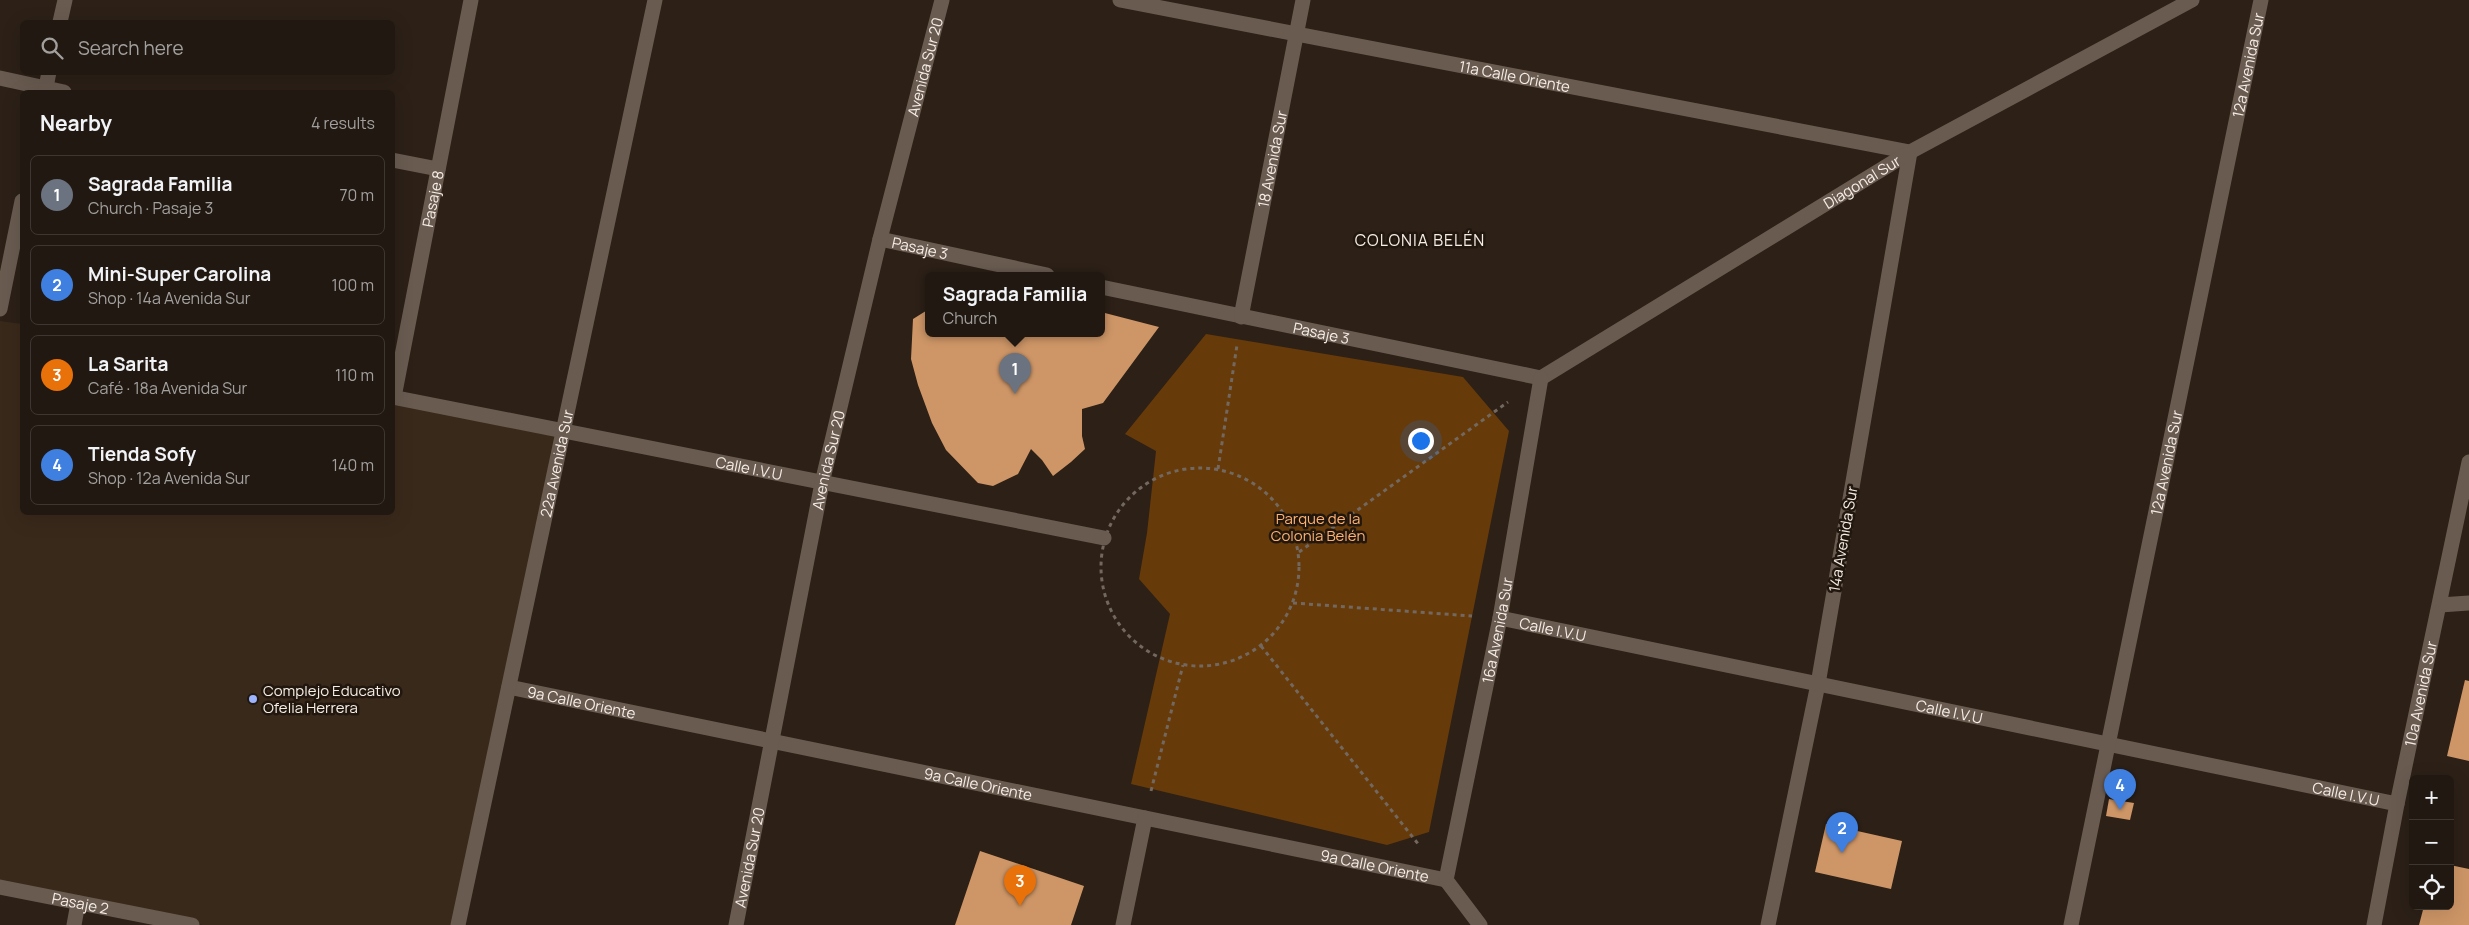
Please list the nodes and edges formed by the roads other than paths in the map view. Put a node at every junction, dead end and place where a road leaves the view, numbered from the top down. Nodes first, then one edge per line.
1 (65, 0) edge
2 (471, 0) edge
3 (655, 0) edge
4 (942, 0) edge
5 (1120, 0) edge
6 (1303, 0) edge
7 (2192, 0) edge
8 (2261, 0) edge
9 (60, 20) edge
10 (1297, 34) junction
11 (49, 75) edge
12 (0, 78) edge
13 (42, 90) edge
14 (46, 90) edge
15 (1910, 152) junction
16 (395, 161) edge
17 (438, 169) junction
18 (20, 212) edge
19 (880, 239) junction
20 (1033, 272) edge
21 (1105, 288) edge
22 (0, 309) edge
23 (1241, 317) junction
24 (1541, 378) junction
25 (395, 387) edge
26 (395, 397) edge
27 (564, 431) junction
28 (2469, 462) edge
29 (822, 483) junction
30 (1104, 538) road end
31 (2469, 603) edge
32 (2440, 605) junction
33 (1500, 618) junction
34 (1818, 684) junction
35 (509, 687) junction
36 (772, 741) junction
37 (2109, 744) junction
38 (2397, 804) junction
39 (1145, 818) junction
40 (1446, 880) junction
41 (0, 887) edge
42 (78, 903) junction
43 (74, 925) edge
44 (192, 925) edge
45 (458, 925) edge
46 (736, 925) edge
47 (1123, 925) edge
48 (1480, 925) edge
49 (1768, 925) edge
50 (2071, 925) edge
51 (2374, 925) edge

1 - 9 street
2 - 17 street, Pasaje 8
3 - 27 street, 22a Avenida Sur
4 - 19 street, Avenida Sur 20
5 - 10 street, 11a Calle Oriente
6 - 10 street, 18 Avenida Sur
7 - 15 street, Diagonal Sur
8 - 37 street, 12a Avenida Sur
10 - 15 street, 11a Calle Oriente
10 - 23 street, 18 Avenida Sur
11 - 14 street
12 - 13 street
15 - 24 street, Diagonal Sur
15 - 34 street, 14a Avenida Sur
16 - 17 street
17 - 25 street, Pasaje 8
18 - 22 street
19 - 20 street, Pasaje 3
19 - 29 street, Avenida Sur 20
21 - 23 street, Pasaje 3
23 - 24 street, Pasaje 3
24 - 33 street, 16a Avenida Sur
26 - 27 street, Calle I.V.U
27 - 29 street, Calle I.V.U
27 - 35 street, 22a Avenida Sur
28 - 32 street, 10a Avenida Sur
29 - 30 street, Calle I.V.U
29 - 36 street, Avenida Sur 20
31 - 32 street
32 - 38 street, 10a Avenida Sur
33 - 34 street, Calle I.V.U
33 - 40 street, 16a Avenida Sur
34 - 37 street, Calle I.V.U
34 - 49 street, 14a Avenida Sur
35 - 36 street, 9a Calle Oriente
35 - 45 street, 22a Avenida Sur
36 - 39 street, 9a Calle Oriente
36 - 46 street, Avenida Sur 20
37 - 38 street, Calle I.V.U
37 - 50 street, 12a Avenida Sur
38 - 51 street, 10a Avenida Sur
39 - 40 street, 9a Calle Oriente
39 - 47 street
40 - 48 street
41 - 42 street, Pasaje 2
42 - 43 street
42 - 44 street, Pasaje 2

